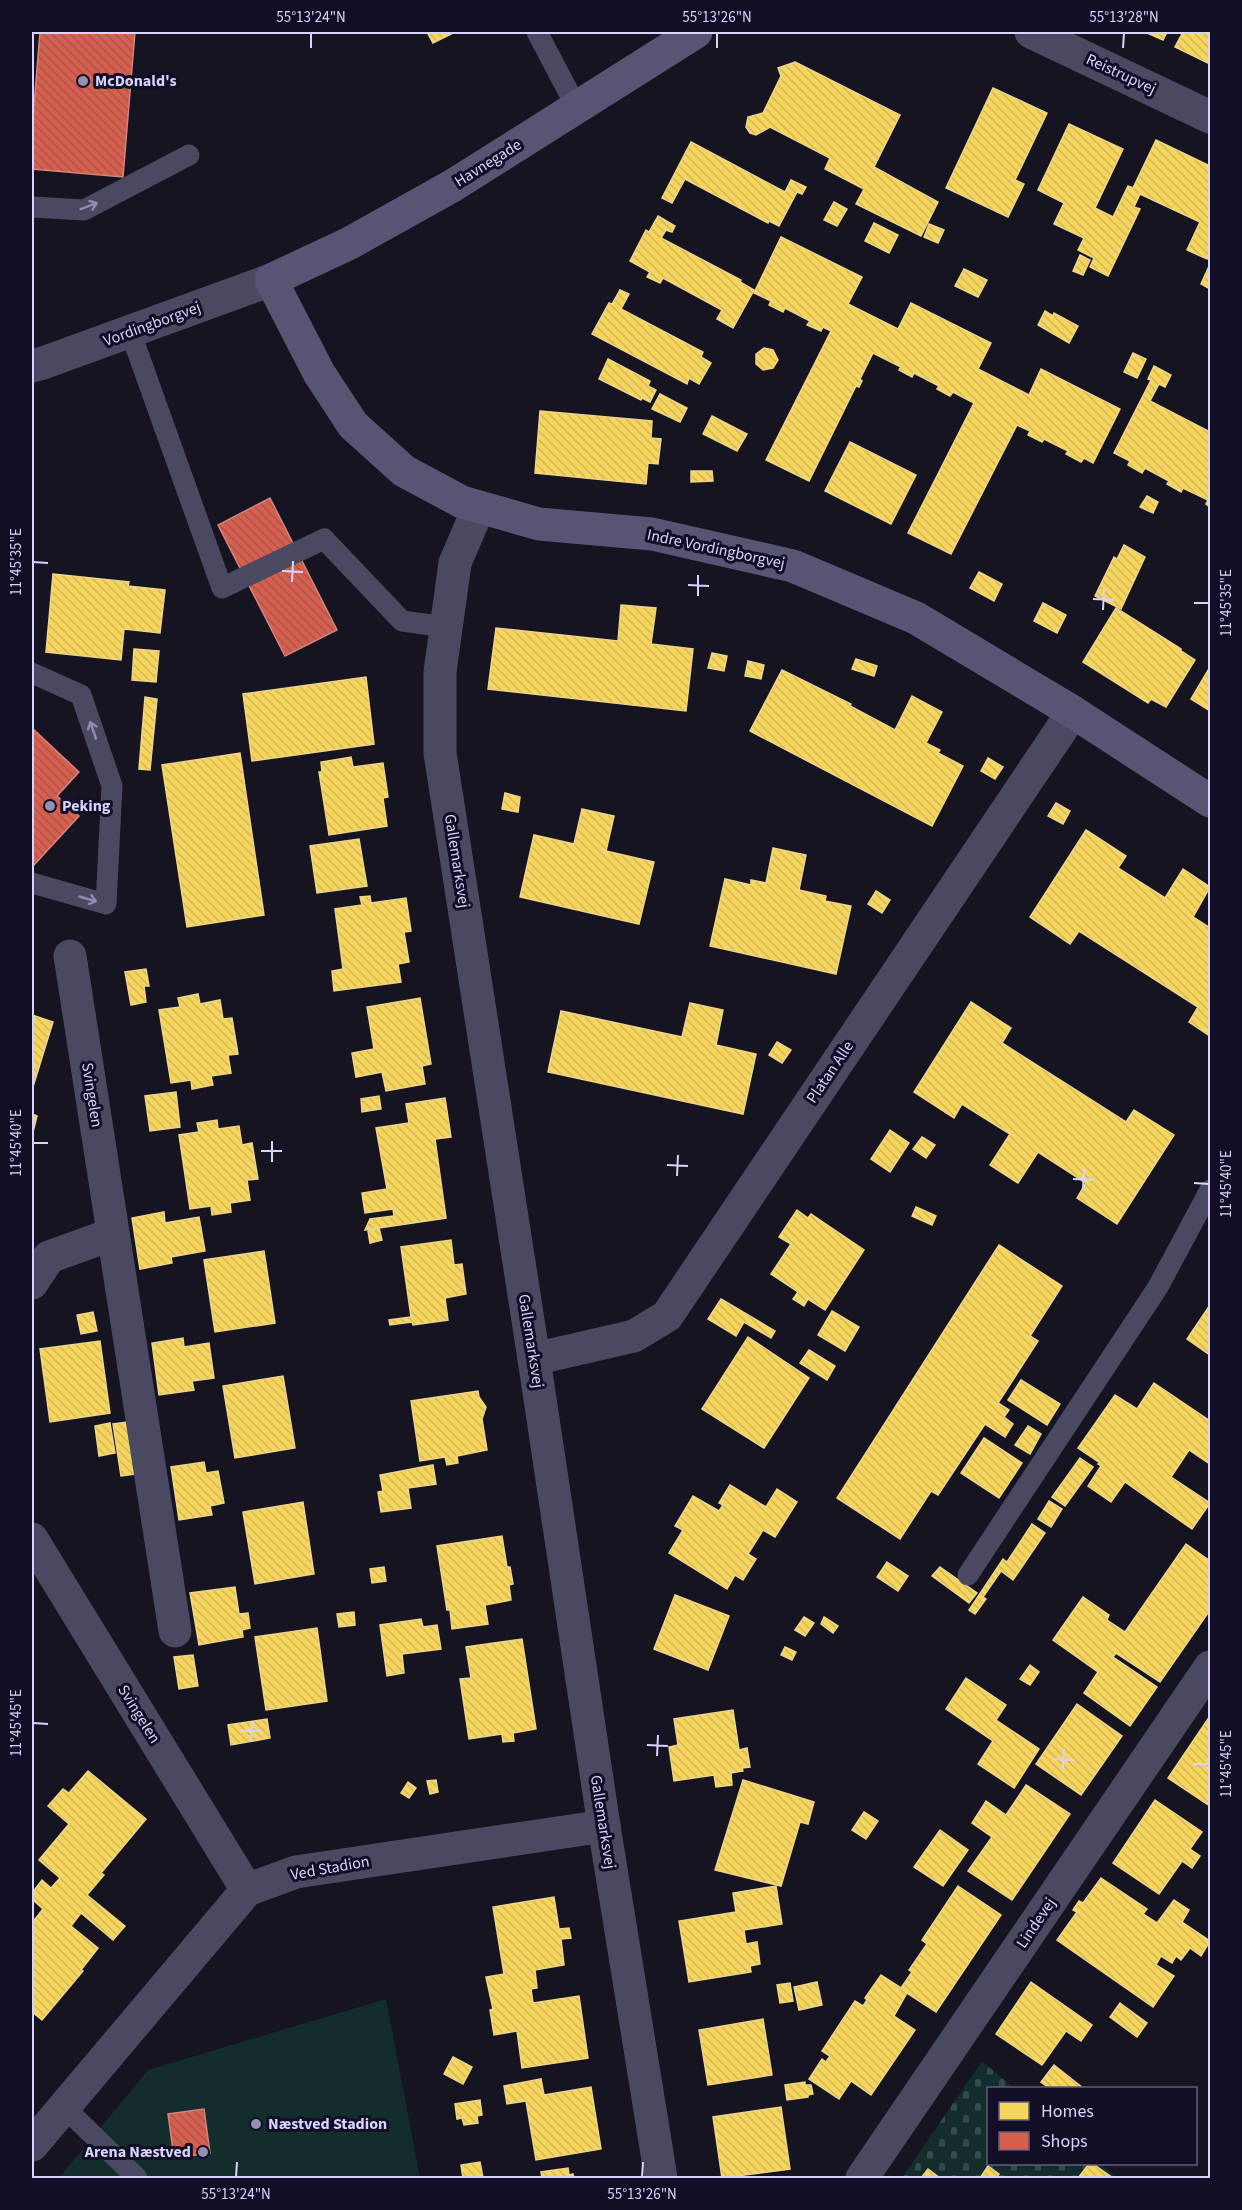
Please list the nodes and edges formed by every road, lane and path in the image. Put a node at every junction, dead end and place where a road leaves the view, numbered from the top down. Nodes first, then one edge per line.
1 (537, 32) edge
2 (696, 32) edge
3 (1031, 32) edge
4 (577, 108) junction
5 (1210, 117) edge
6 (189, 155) dead end
7 (32, 207) edge
8 (272, 280) junction
9 (130, 331) junction
10 (32, 366) edge
11 (478, 507) junction
12 (446, 627) junction
13 (32, 674) edge
14 (1072, 712) junction
15 (1210, 801) edge
16 (32, 883) edge
17 (70, 956) dead end
18 (1210, 1190) edge
19 (113, 1234) junction
20 (32, 1283) edge
21 (534, 1359) junction
22 (32, 1539) edge
23 (969, 1575) dead end
24 (175, 1630) dead end
25 (1210, 1667) edge
26 (604, 1826) junction
27 (247, 1890) junction
28 (64, 2107) junction
29 (32, 2145) edge
30 (137, 2178) edge
31 (661, 2178) edge
32 (862, 2178) edge

1 - 4 lane
2 - 4 main road, Havnegade
3 - 5 street, Reistrupvej
4 - 8 main road, Havnegade
7 -> 6 lane
8 - 9 street, Vordingborgvej
8 - 11 main road, Indre Vordingborgvej
9 - 10 street, Vordingborgvej
9 - 12 lane
11 - 12 street, Gallemarksvej
11 - 14 main road, Indre Vordingborgvej
12 - 21 street, Gallemarksvej
16 -> 13 lane
14 - 15 main road, Indre Vordingborgvej
14 - 21 street, Platan Alle
17 - 19 street, Svingelen
18 - 23 lane
19 - 20 street
19 - 24 street, Svingelen
21 - 26 street, Gallemarksvej
22 - 27 street, Svingelen
25 - 32 street, Lindevej
26 - 27 street, Ved Stadion
26 - 31 street, Gallemarksvej
27 - 28 street, Ved Stadion
28 - 29 street, Ved Stadion
28 - 30 lane

